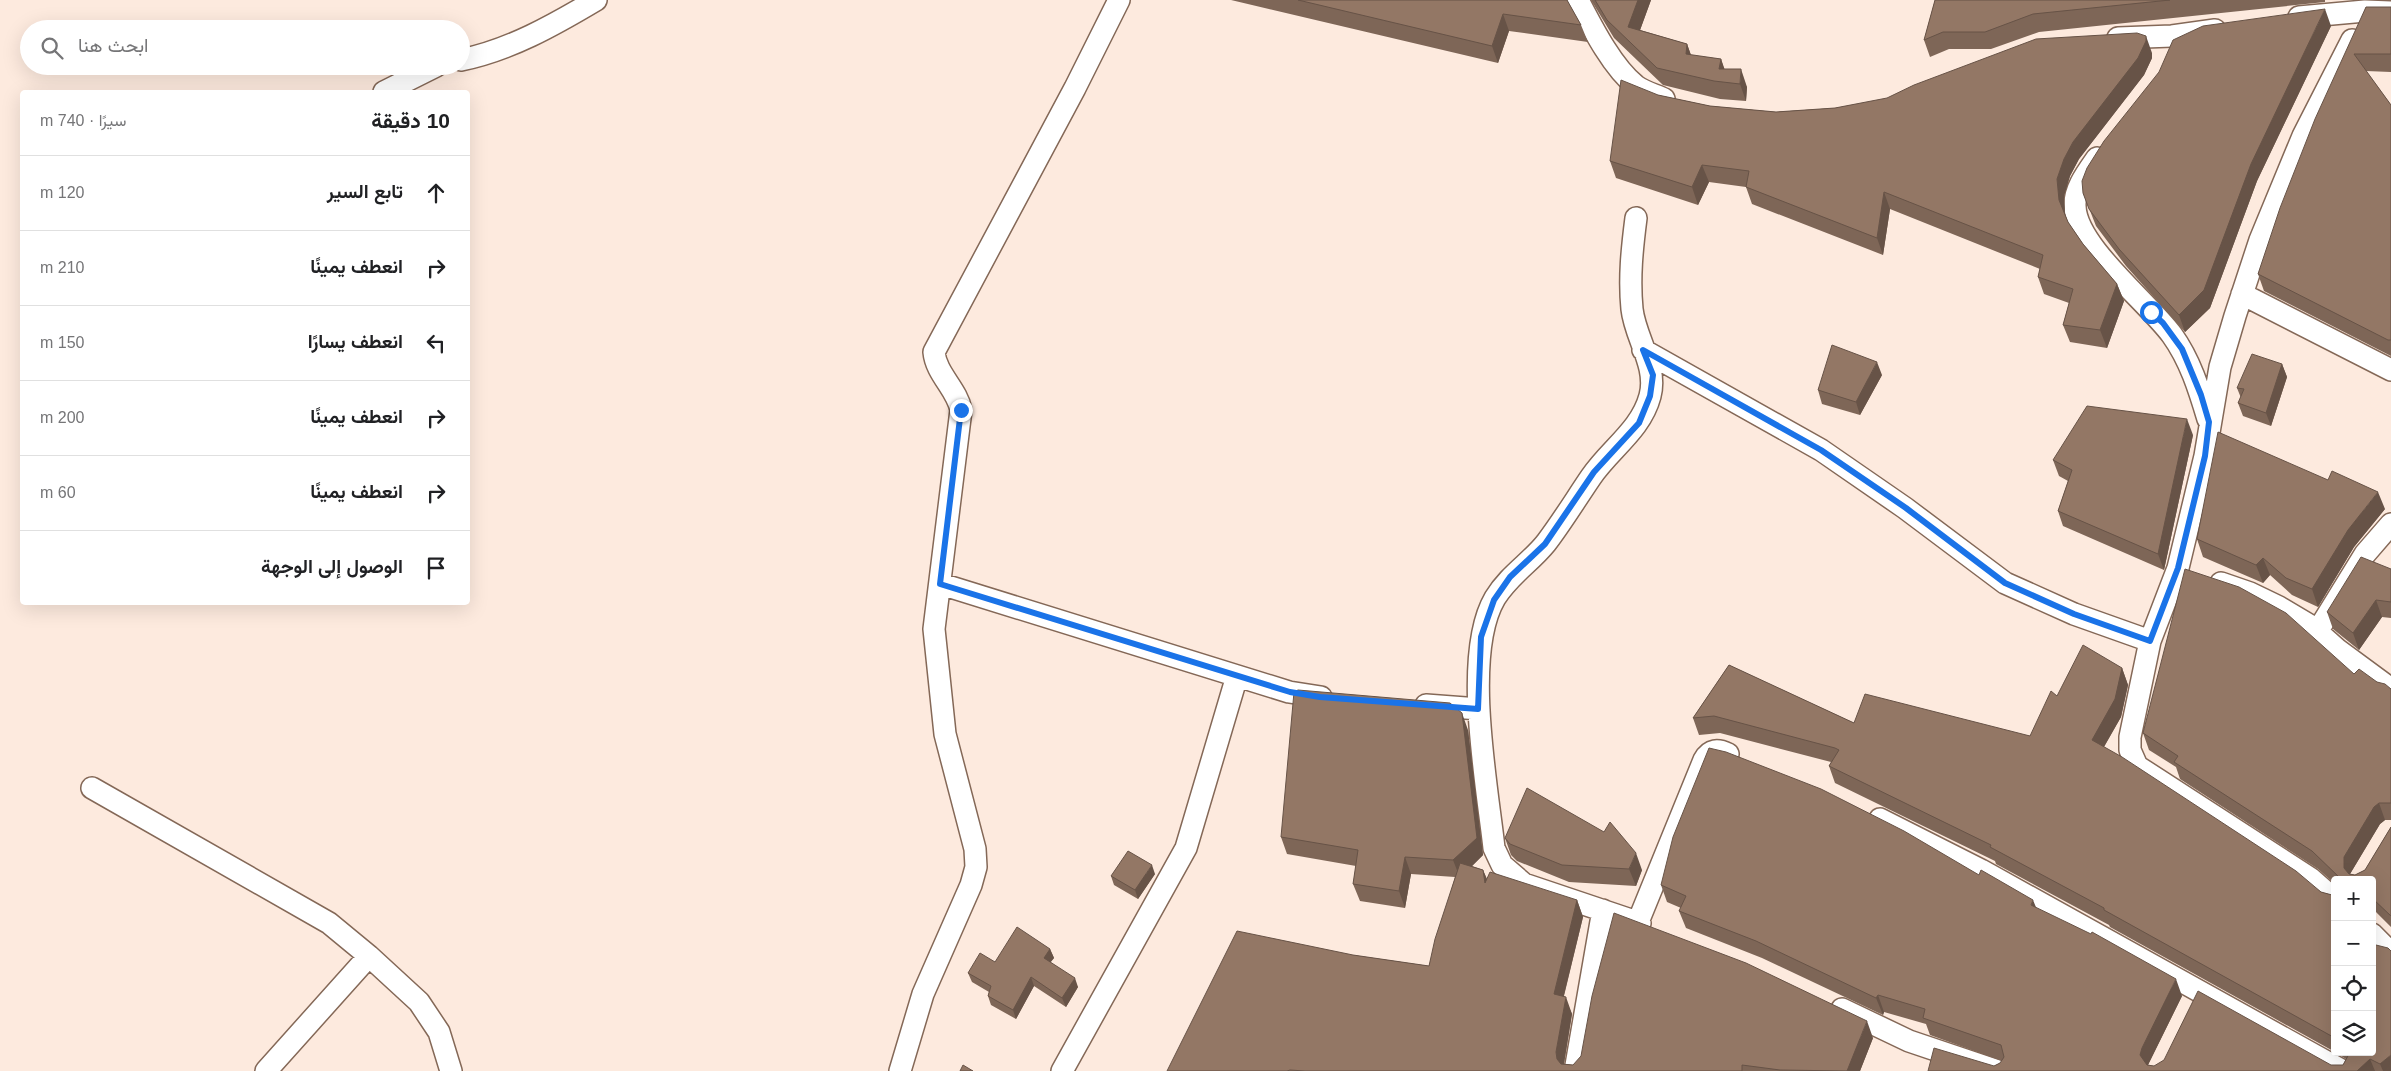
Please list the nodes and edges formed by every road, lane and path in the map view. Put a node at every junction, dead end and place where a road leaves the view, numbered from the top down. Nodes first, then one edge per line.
1 (596, 0) edge
2 (1119, 0) edge
3 (1578, 0) edge
4 (2365, 11) junction
5 (2391, 12) edge
6 (2278, 20) edge
7 (2234, 28) edge
8 (2172, 36) junction
9 (2098, 40) edge
10 (470, 58) edge
11 (2166, 60) edge
12 (418, 75) edge
13 (388, 90) edge
14 (1684, 104) edge
15 (2108, 142) edge
16 (1636, 218) dead end
17 (2242, 294) junction
18 (1643, 350) junction
19 (2391, 370) edge
20 (2209, 422) junction
21 (2391, 524) edge
22 (2193, 573) junction
23 (940, 584) junction
24 (2318, 632) junction
25 (2150, 641) junction
26 (1237, 676) junction
27 (2391, 689) edge
28 (1340, 698) edge
29 (1409, 704) edge
30 (1478, 709) junction
31 (1747, 761) edge
32 (92, 788) dead end
33 (1859, 808) edge
34 (2331, 896) edge
35 (1603, 910) junction
36 (2376, 938) edge
37 (2391, 953) edge
38 (368, 956) junction
39 (1820, 998) edge
40 (266, 1071) edge
41 (451, 1071) edge
42 (900, 1071) edge
43 (1062, 1071) edge
44 (1575, 1071) edge
45 (1998, 1071) edge
46 (2343, 1071) edge

1 - 10 street
2 - 23 street
3 - 14 street
4 - 5 street
4 - 6 street
4 - 17 street
7 - 8 street
8 - 9 street
8 - 11 street
12 - 13 street
15 - 20 street
16 - 18 street
17 - 19 street
17 - 20 street
18 - 25 street
18 - 30 street
20 - 22 street
21 - 24 street
22 - 24 street
22 - 25 street
23 - 26 street
23 - 42 street
24 - 27 street
25 - 34 street
26 - 28 street
26 - 43 street
29 - 30 street
30 - 35 street
31 - 35 street
32 - 38 street
33 - 46 street
35 - 44 street
36 - 37 street
38 - 40 street
38 - 41 street
39 - 45 street

